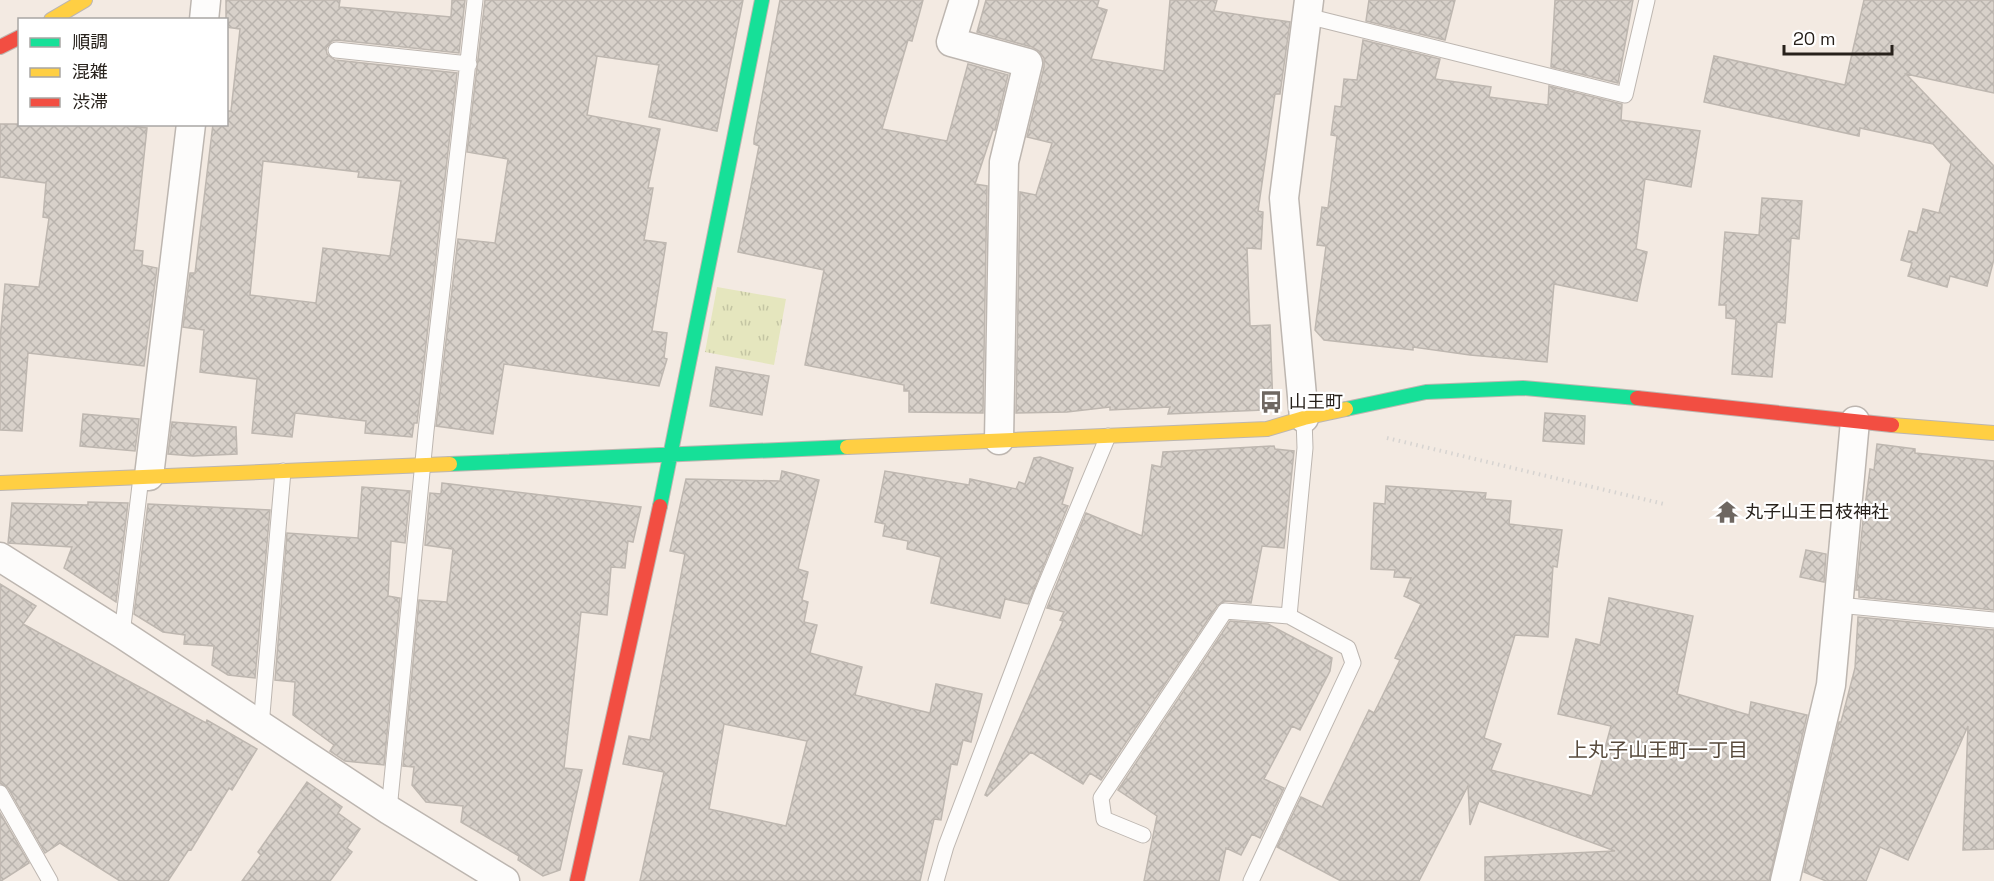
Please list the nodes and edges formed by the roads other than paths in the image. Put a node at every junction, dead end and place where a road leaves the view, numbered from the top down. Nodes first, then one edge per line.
1 (85, 0) edge
2 (206, 0) edge
3 (475, 0) edge
4 (762, 0) edge
5 (964, 0) edge
6 (1647, 0) edge
7 (1308, 8) edge
8 (54, 18) edge
9 (204, 18) edge
10 (18, 38) edge
11 (0, 47) edge
12 (336, 50) dead end
13 (469, 63) junction
14 (191, 126) edge
15 (1304, 418) junction
16 (1855, 421) junction
17 (1994, 433) edge
18 (1108, 436) junction
19 (999, 440) junction
20 (672, 454) junction
21 (422, 465) junction
22 (283, 471) junction
23 (145, 476) junction
24 (0, 483) edge
25 (0, 557) edge
26 (1838, 605) junction
27 (1288, 616) junction
28 (1994, 620) edge
29 (122, 633) junction
30 (261, 726) junction
31 (0, 793) edge
32 (389, 810) junction
33 (1143, 835) dead end
34 (50, 881) edge
35 (505, 881) edge
36 (577, 881) edge
37 (936, 881) edge
38 (1251, 881) edge
39 (1785, 881) edge

1 - 8 street
2 - 9 street
3 - 13 lane
4 - 20 street
5 - 19 street
6 - 7 lane
7 - 15 street
10 - 11 street
12 - 13 lane
13 - 21 lane
14 - 23 street
15 - 16 street
15 - 18 street
15 - 27 lane
16 - 17 street
16 - 26 street
18 - 19 street
18 - 37 lane
19 - 20 street
20 - 21 street
20 - 36 street
21 - 22 street
21 - 32 lane
22 - 23 street
22 - 30 lane
23 - 24 street
23 - 29 lane
25 - 29 street
26 - 28 lane
26 - 39 street
27 - 33 lane
27 - 38 lane
29 - 30 street
30 - 32 street
31 - 34 lane
32 - 35 street

